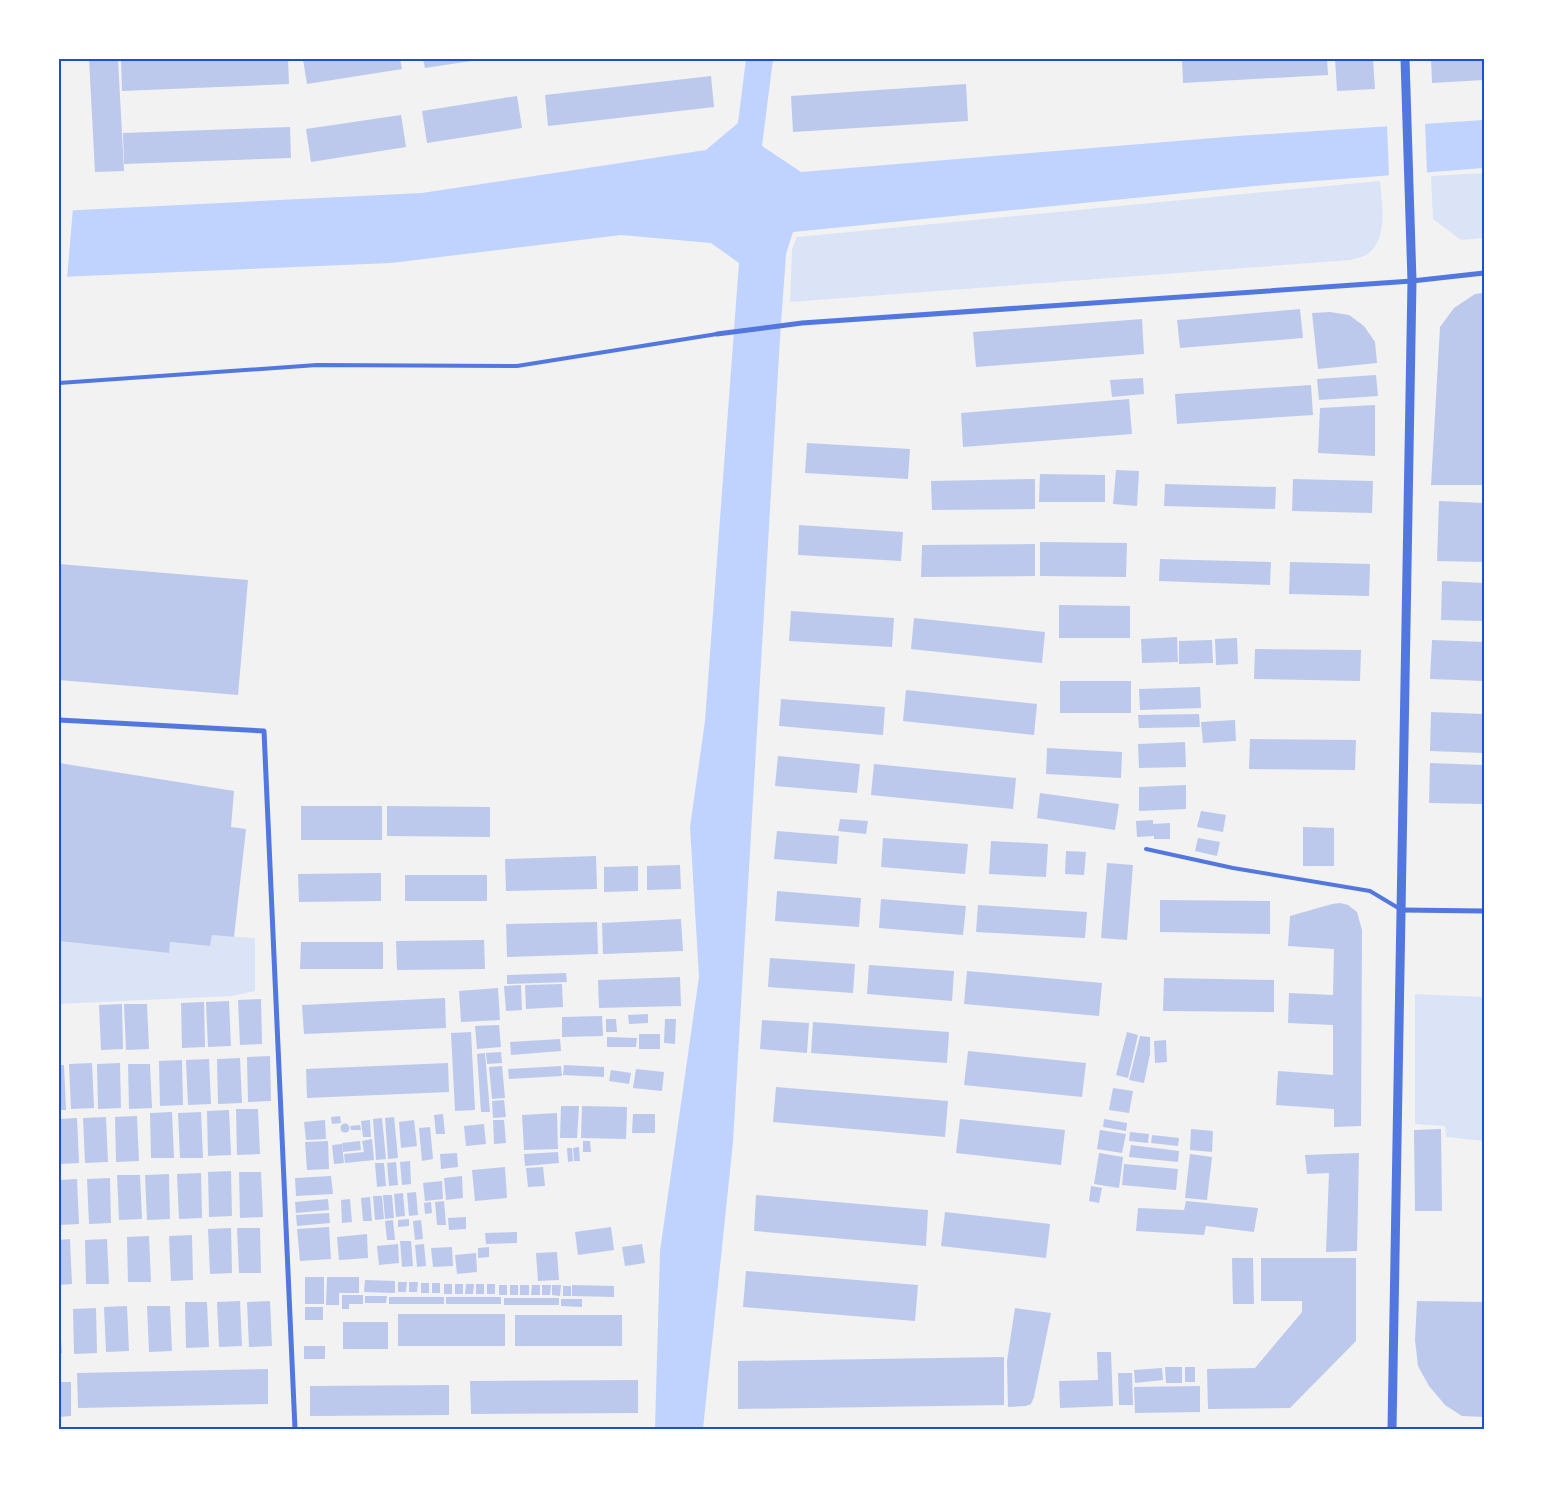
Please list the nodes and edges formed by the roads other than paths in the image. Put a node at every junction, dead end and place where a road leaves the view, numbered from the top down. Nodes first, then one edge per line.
1 (1405, 59) edge
2 (1484, 273) edge
3 (1412, 281) junction
4 (718, 334) joint
5 (59, 383) edge
6 (59, 720) edge
7 (1146, 848) dead end
8 (1402, 910) junction
9 (1484, 911) edge
10 (295, 1429) edge
11 (1392, 1429) edge

1 - 3 street
2 - 3 street
3 - 4 street
3 - 8 street
4 - 5 lane
6 - 10 street
7 - 8 lane
8 - 9 street
8 - 11 street

